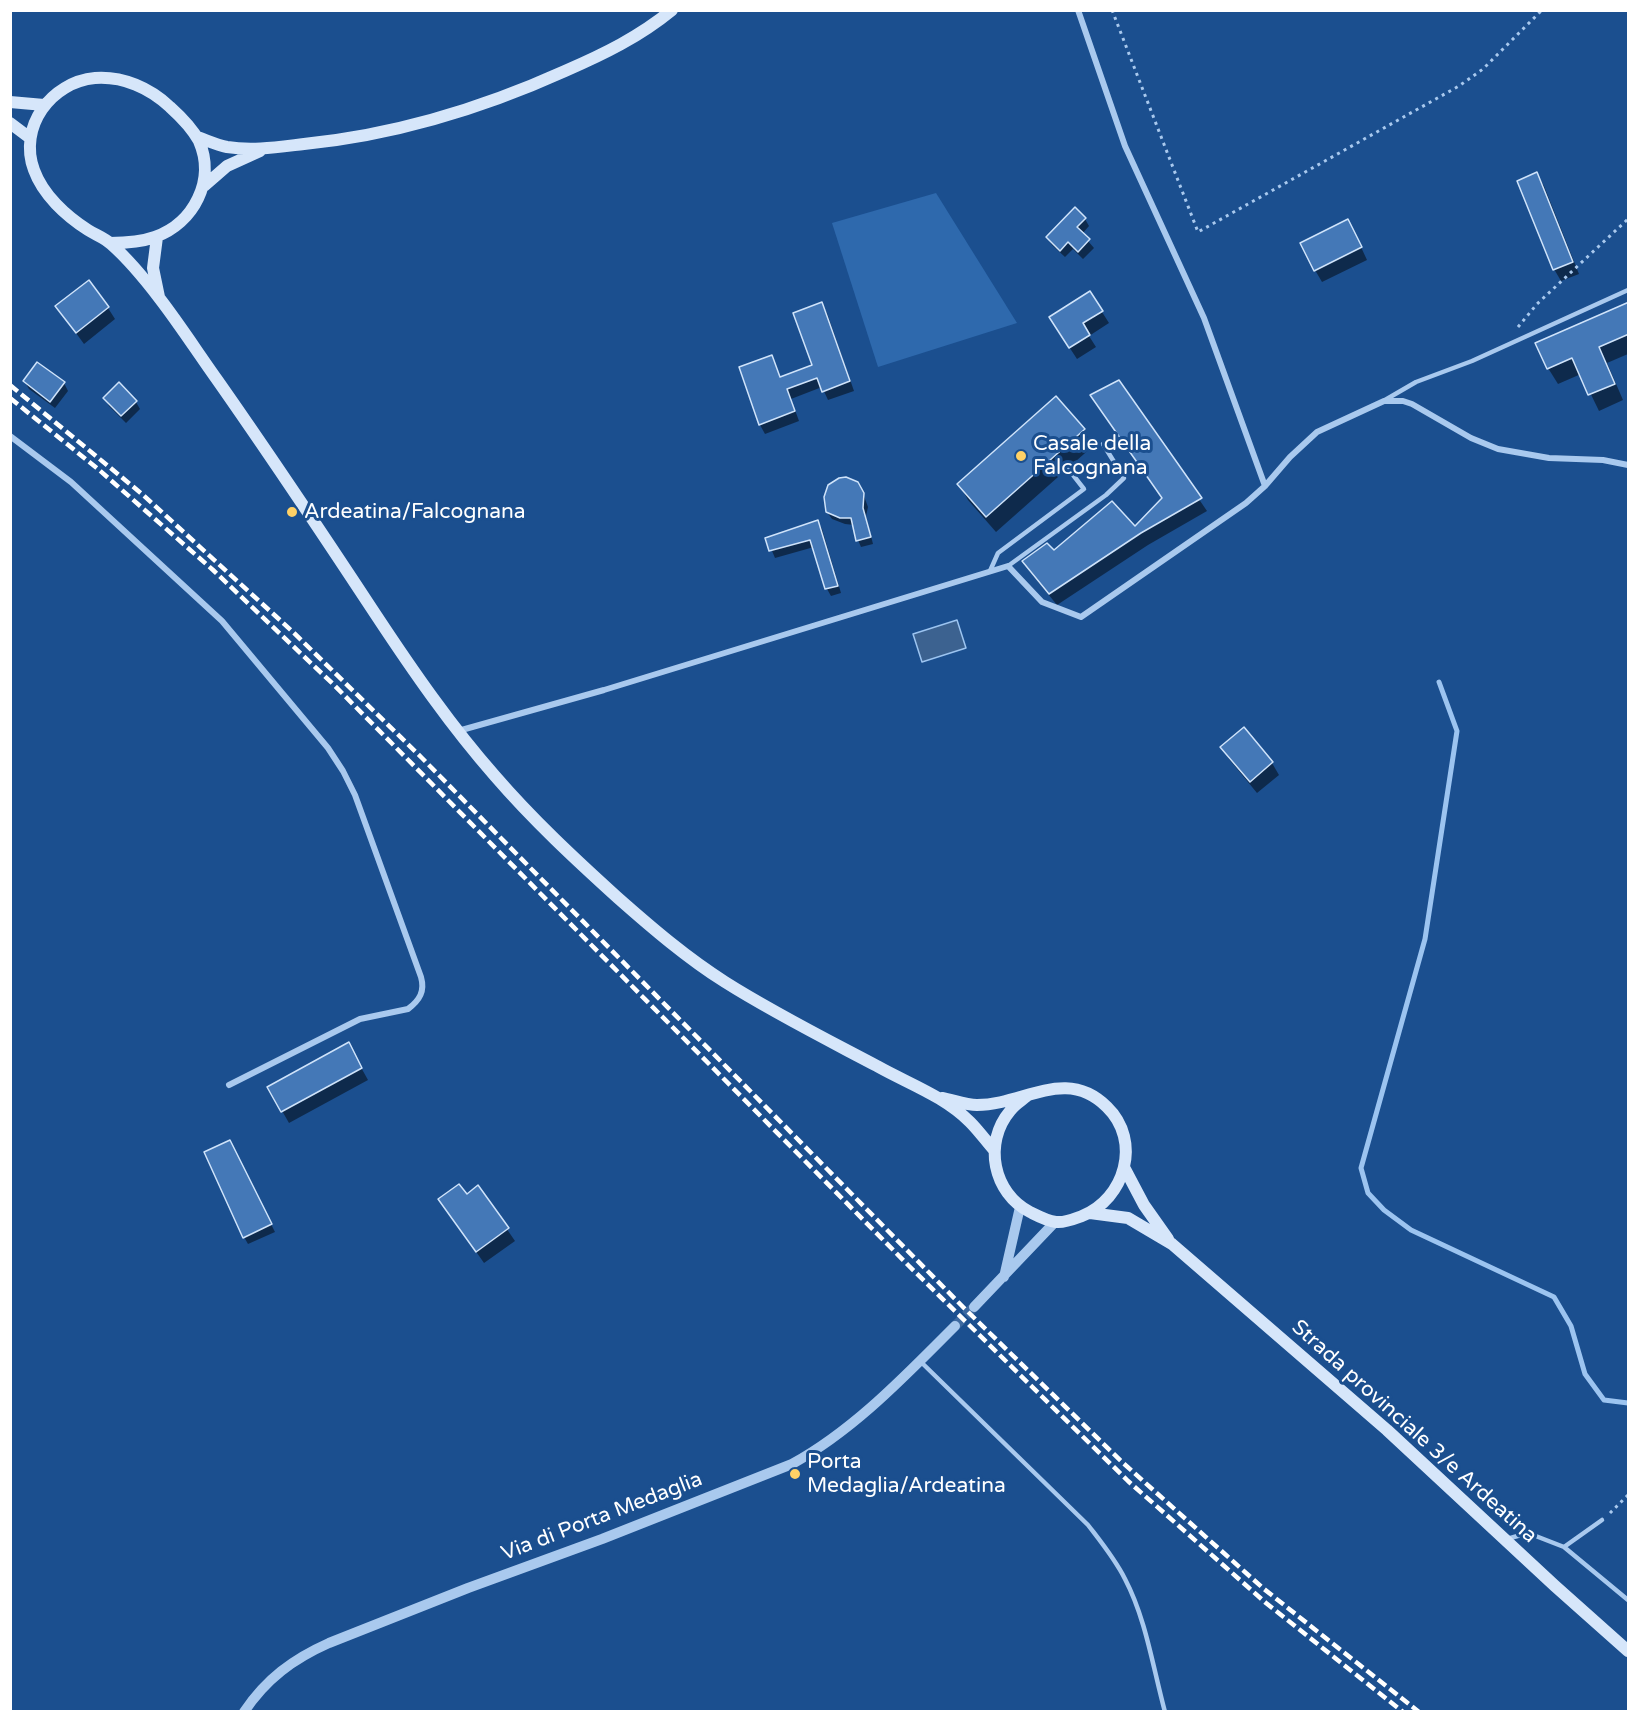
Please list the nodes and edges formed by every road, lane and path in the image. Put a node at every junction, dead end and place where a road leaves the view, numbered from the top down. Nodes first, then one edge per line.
1 (672, 10) edge
2 (1078, 10) edge
3 (1112, 10) edge
4 (1542, 10) edge
5 (10, 102) edge
6 (44, 105) junction
7 (10, 123) edge
8 (197, 137) junction
9 (30, 138) junction
10 (264, 149) junction
11 (204, 186) junction
12 (1629, 219) edge
13 (156, 237) junction
14 (110, 243) junction
15 (1629, 290) edge
16 (160, 299) junction
17 (1500, 349) junction
18 (1384, 401) junction
19 (10, 436) edge
20 (1103, 444) dead end
21 (1629, 465) edge
22 (1066, 466) dead end
23 (1265, 486) junction
24 (1008, 566) junction
25 (990, 571) junction
26 (458, 731) junction
27 (229, 1085) dead end
28 (1027, 1096) junction
29 (938, 1097) junction
30 (994, 1150) junction
31 (1125, 1169) junction
32 (1020, 1207) junction
33 (1090, 1213) junction
34 (1055, 1222) junction
35 (1172, 1244) junction
36 (1004, 1278) junction
37 (974, 1306) tunnel mouth
38 (955, 1326) tunnel mouth
39 (919, 1360) junction
40 (1629, 1496) edge
41 (1602, 1520) joint
42 (1504, 1539) junction
43 (1564, 1547) junction
44 (1629, 1600) edge
45 (1629, 1651) edge
46 (244, 1712) edge
47 (1165, 1712) edge

1 - 10 main road
2 - 23 street
3 - 4 path
5 - 6 main road
6 - 8 main road, Strada provinciale 3/e Ardeatina
6 - 9 main road, Strada provinciale 3/e Ardeatina
7 - 9 main road
8 - 10 main road
8 - 11 main road, Strada provinciale 3/e Ardeatina
9 - 14 main road, Strada provinciale 3/e Ardeatina
10 - 11 main road
11 - 13 main road
12 - 17 path
13 - 14 main road
13 - 16 main road, Strada provinciale 3/e Ardeatina
14 - 16 main road, Strada provinciale 3/e Ardeatina
15 - 17 lane
16 - 26 main road, Strada provinciale 3/e Ardeatina
17 - 18 lane
18 - 21 street
18 - 23 street
19 - 27 street
20 - 24 lane
22 - 25 lane
23 - 24 street
24 - 25 street
25 - 26 street
26 - 29 main road, Strada provinciale 3/e Ardeatina
28 - 29 main road, Strada provinciale 3/e Ardeatina
28 - 30 main road, Strada provinciale 3/e Ardeatina
28 - 31 main road, Strada provinciale 3/e Ardeatina
29 - 30 main road, Strada provinciale 3/e Ardeatina
30 - 32 main road, Strada provinciale 3/e Ardeatina
31 - 33 main road, Strada provinciale 3/e Ardeatina
31 - 35 main road, Strada provinciale 3/e Ardeatina
32 - 34 main road, Strada provinciale 3/e Ardeatina
32 - 36 street
33 - 34 main road, Strada provinciale 3/e Ardeatina
33 - 35 main road, Strada provinciale 3/e Ardeatina
34 - 36 street
35 - 42 main road, Strada provinciale 3/e Ardeatina
36 - 37 street
38 - 39 street, Via di Porta Medaglia
39 - 46 street, Via di Porta Medaglia
39 - 47 lane
40 - 41 path
41 - 43 lane
42 - 43 lane
42 - 45 main road, Strada provinciale 3/e Ardeatina
43 - 44 lane

